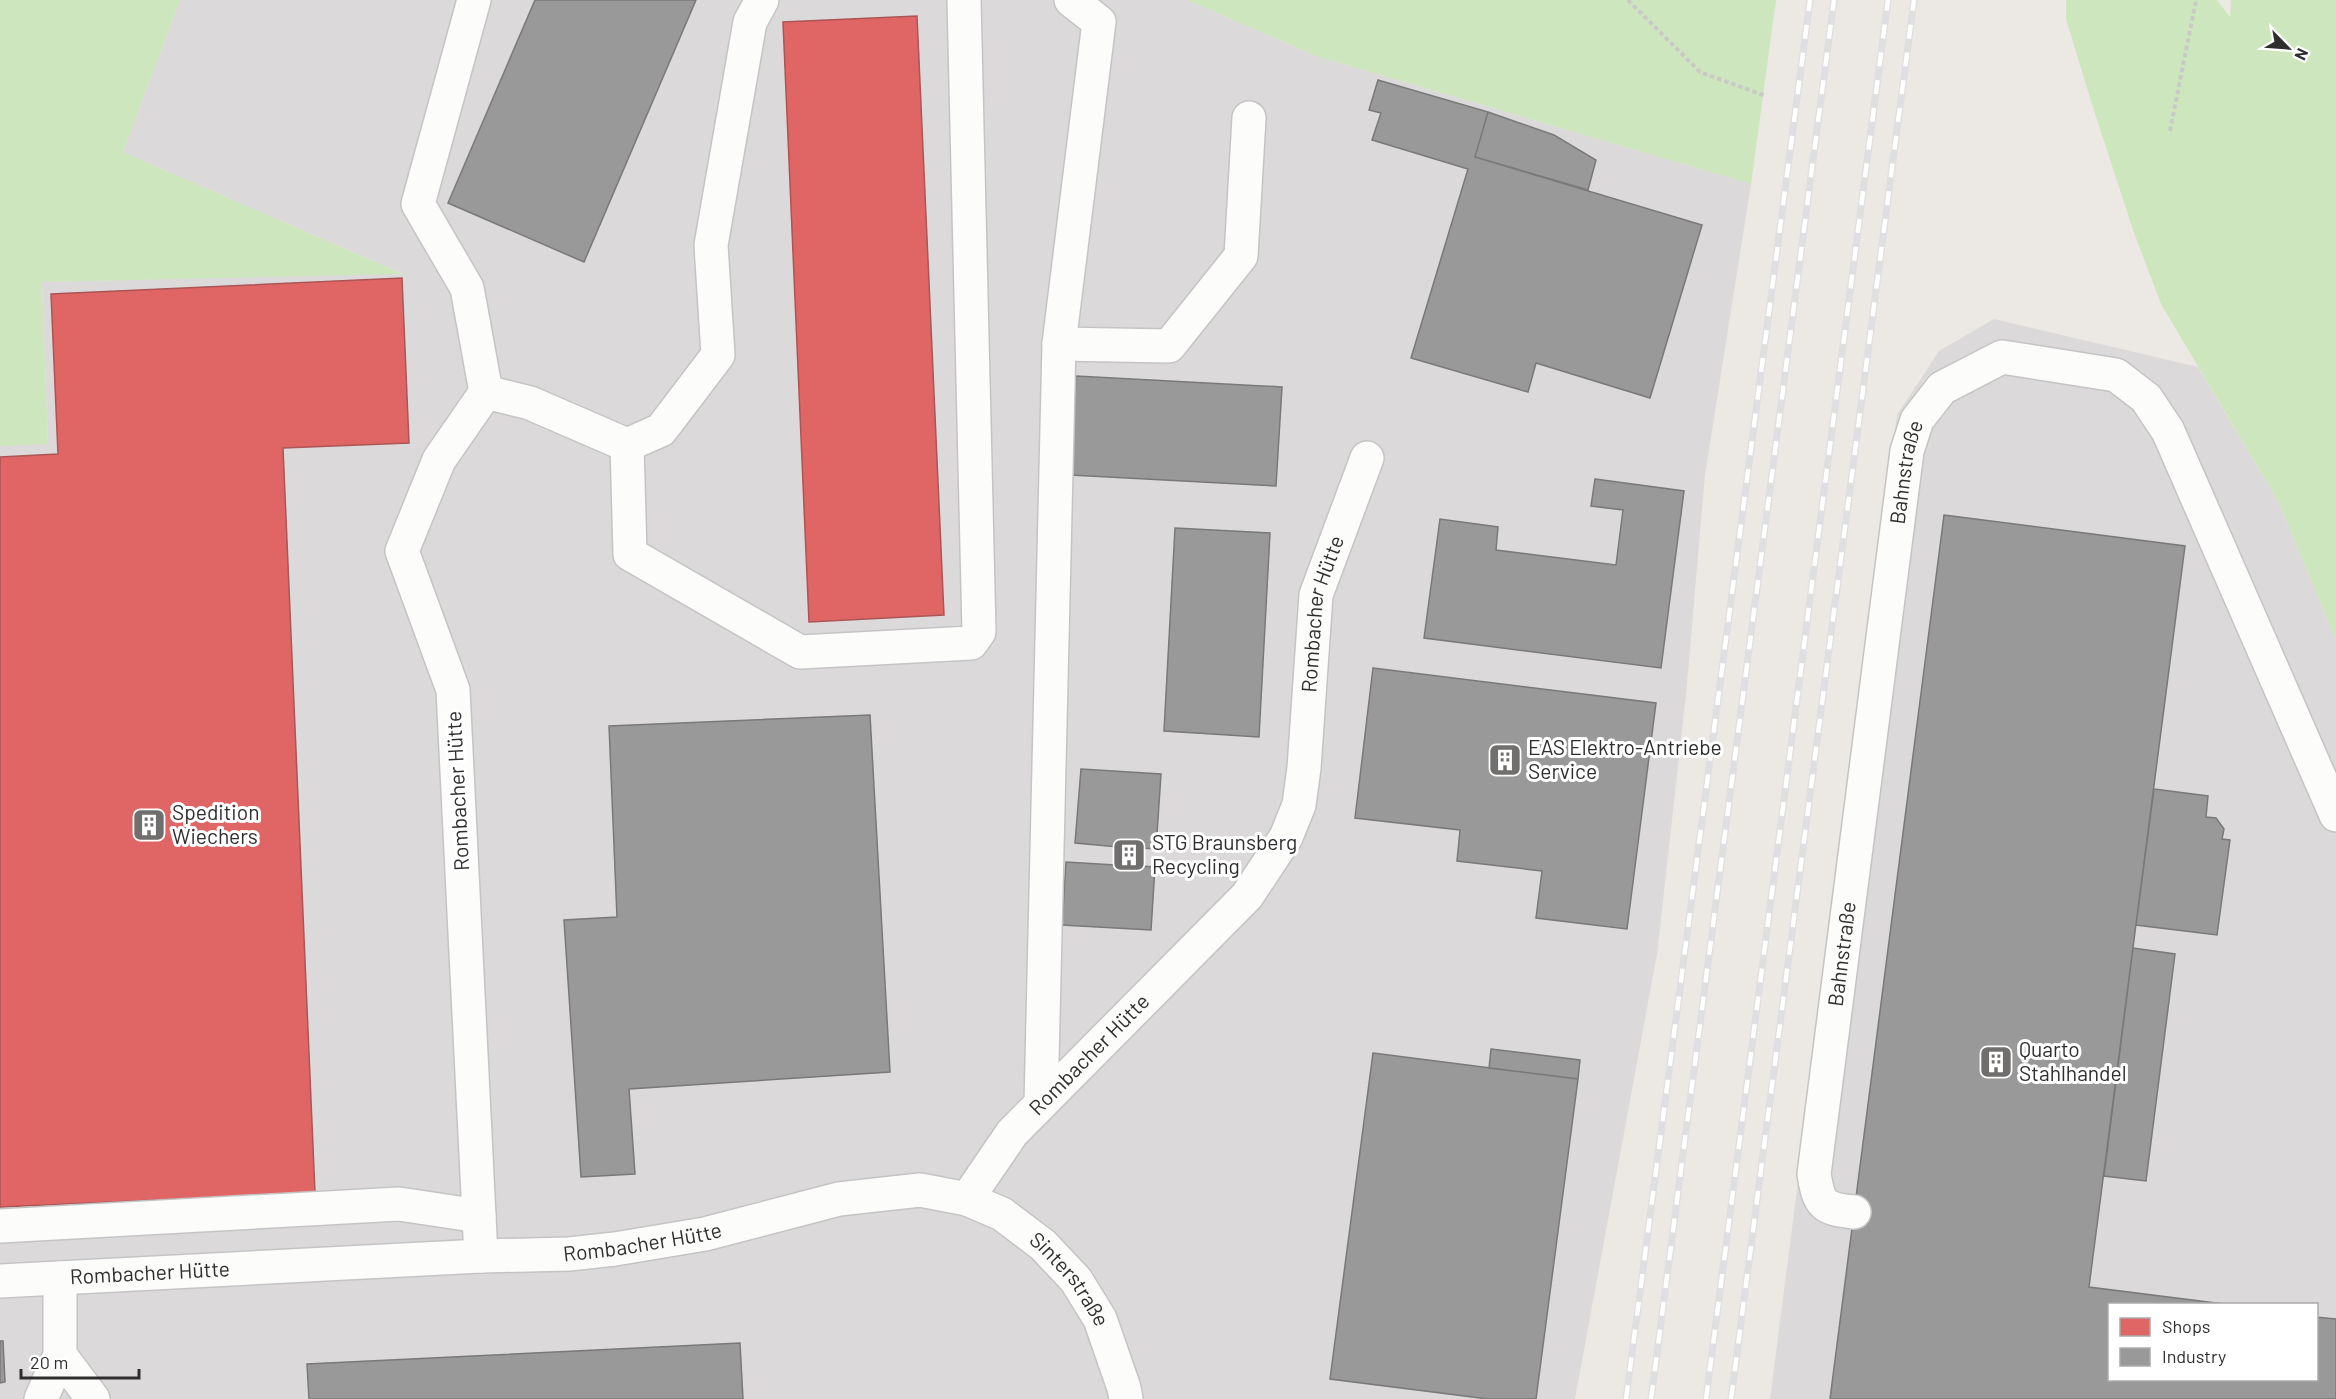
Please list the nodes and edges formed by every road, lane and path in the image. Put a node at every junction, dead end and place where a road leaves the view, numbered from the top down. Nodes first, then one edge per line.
1 (474, 0) edge
2 (762, 0) edge
3 (964, 0) edge
4 (1071, 0) edge
5 (1628, 0) edge
6 (2196, 0) edge
7 (1766, 96) dead end
8 (1249, 118) dead end
9 (2170, 131) dead end
10 (1059, 344) junction
11 (486, 392) junction
12 (627, 445) junction
13 (1367, 458) dead end
14 (2336, 815) edge
15 (1041, 1103) junction
16 (967, 1199) junction
17 (1854, 1212) dead end
18 (479, 1216) junction
19 (0, 1226) edge
20 (481, 1256) junction
21 (60, 1278) junction
22 (0, 1281) edge
23 (60, 1354) junction
24 (41, 1399) edge
25 (93, 1399) edge
26 (1126, 1399) edge

1 - 11 street
2 - 12 street
3 - 12 street
4 - 10 street
5 - 7 path
6 - 9 path
8 - 10 street
10 - 15 street
11 - 12 street
11 - 18 street, Rombacher Hütte
13 - 15 street, Rombacher Hütte
14 - 17 street, Bahnstraße
15 - 16 street, Rombacher Hütte
16 - 20 street, Rombacher Hütte
16 - 26 street, Sinterstraße
18 - 19 street
18 - 20 street, Rombacher Hütte
20 - 21 street, Rombacher Hütte
21 - 22 street, Rombacher Hütte
21 - 23 street
23 - 24 street
23 - 25 street

